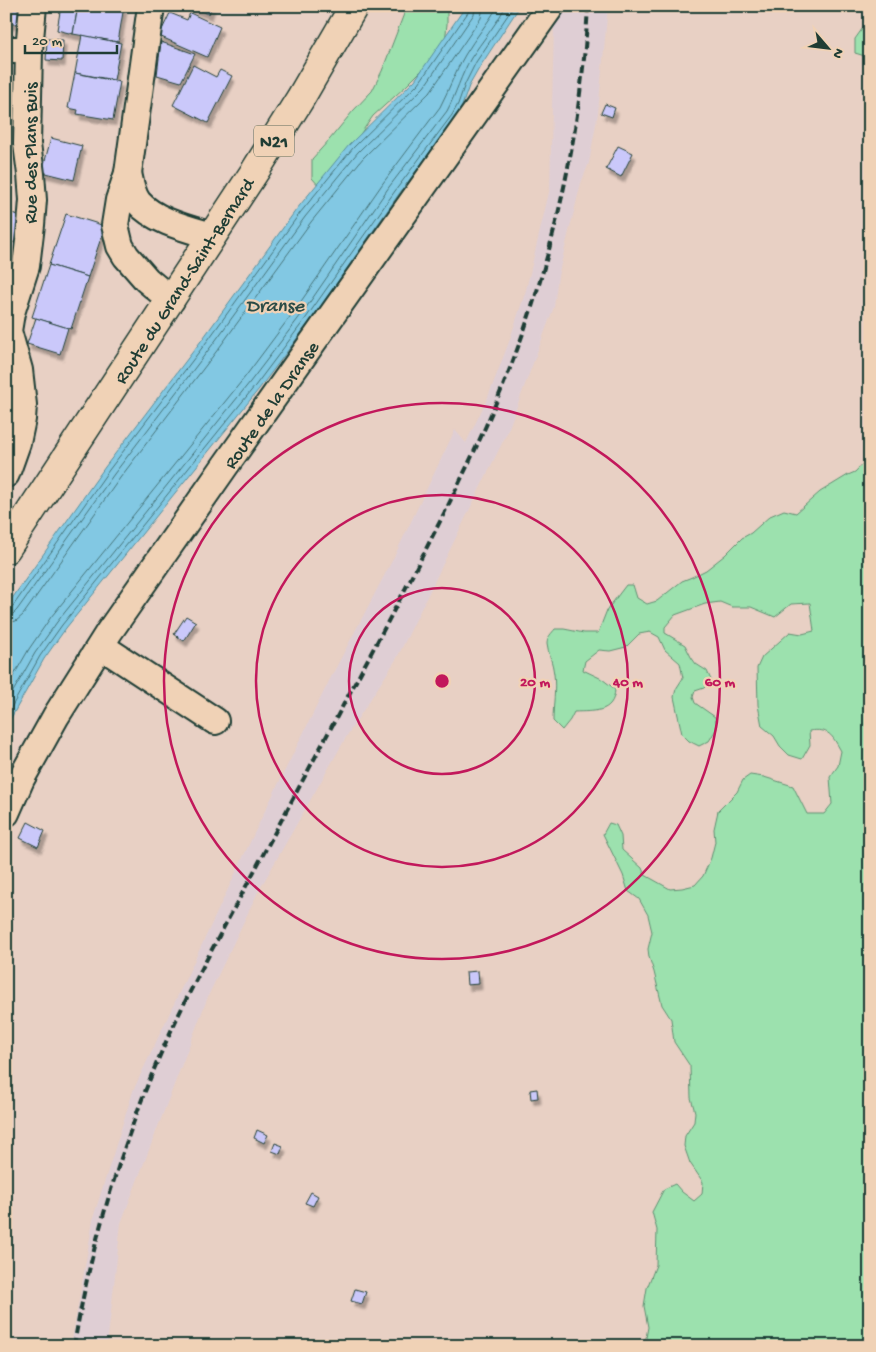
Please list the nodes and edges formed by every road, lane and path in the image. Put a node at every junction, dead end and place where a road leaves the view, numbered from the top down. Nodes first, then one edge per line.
1 (33, 6) edge
2 (151, 6) edge
3 (354, 6) edge
4 (551, 6) edge
5 (18, 49) edge
6 (128, 173) junction
7 (212, 236) junction
8 (171, 300) junction
9 (7, 485) edge
10 (6, 549) edge
11 (101, 646) junction
12 (215, 721) dead end
13 (6, 813) edge

1 - 5 street, Rue des Plans Buis
2 - 6 street
3 - 7 main road, Route du Grand-Saint-Bernard / N21
4 - 11 street, Route de la Dranse
5 - 9 street, Rue des Plans Buis
6 - 7 street
6 - 8 street
7 - 8 main road, Route du Grand-Saint-Bernard / N21
8 - 10 main road, Route du Grand-Saint-Bernard / N21
11 - 12 street
11 - 13 street, Route de la Dranse

